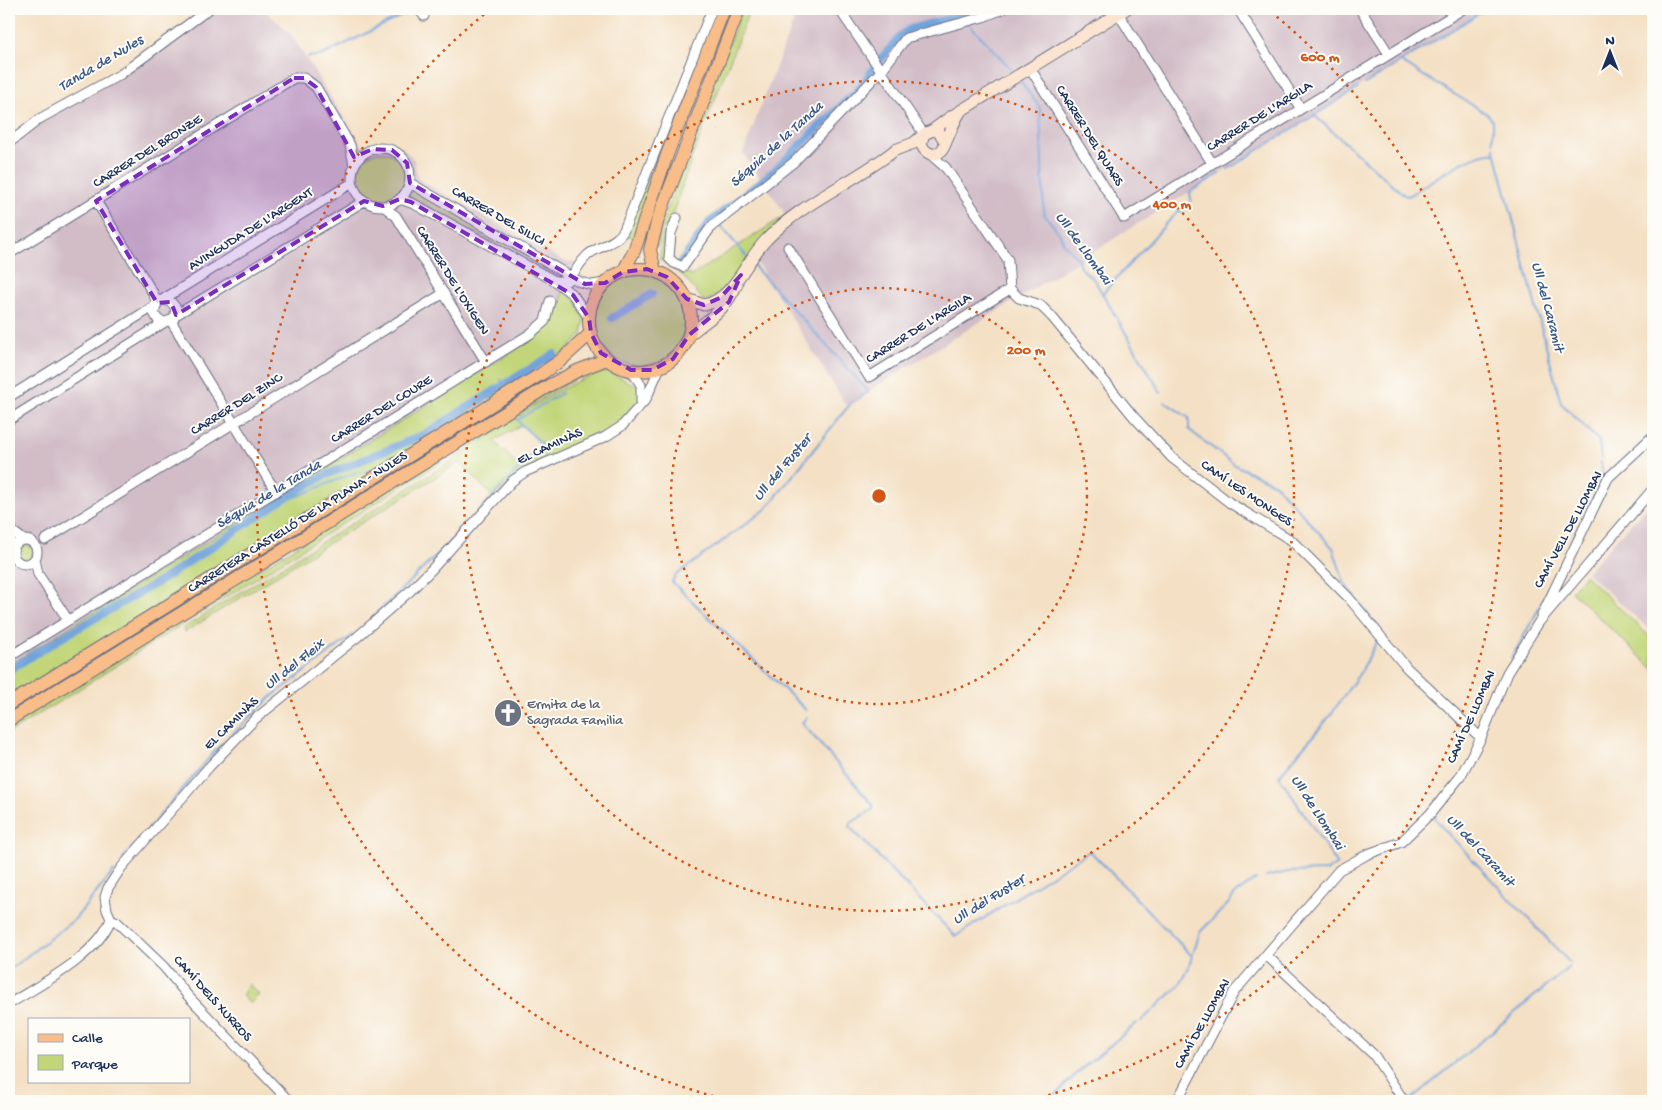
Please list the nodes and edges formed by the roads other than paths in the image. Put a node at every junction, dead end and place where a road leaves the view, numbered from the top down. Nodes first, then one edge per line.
1 (209, 9) edge
2 (712, 9) edge
3 (724, 9) edge
4 (739, 9) edge
5 (838, 9) edge
6 (1003, 9) edge
7 (1238, 9) edge
8 (1360, 9) edge
9 (1463, 9) edge
10 (1122, 11) edge
11 (1389, 54) junction
12 (1030, 68) junction
13 (881, 71) junction
14 (1301, 109) junction
15 (961, 110) junction
16 (925, 131) junction
17 (9, 143) edge
18 (350, 145) junction
19 (944, 145) junction
20 (365, 153) junction
21 (929, 154) junction
22 (881, 161) junction
23 (1212, 163) junction
24 (354, 164) junction
25 (946, 168) junction
26 (410, 182) junction
27 (352, 183) junction
28 (364, 200) junction
29 (96, 201) junction
30 (398, 201) junction
31 (383, 206) junction
32 (396, 216) junction
33 (677, 218) dead end
34 (1124, 218) joint
35 (788, 247) dead end
36 (9, 254) edge
37 (577, 265) junction
38 (558, 267) junction
39 (655, 271) junction
40 (623, 272) junction
41 (741, 275) junction
42 (572, 276) junction
43 (555, 281) junction
44 (605, 283) junction
45 (1010, 289) junction
46 (444, 293) junction
47 (687, 299) junction
48 (550, 301) dead end
49 (159, 303) junction
50 (589, 318) junction
51 (170, 320) junction
52 (591, 333) junction
53 (689, 335) junction
54 (607, 359) junction
55 (486, 362) junction
56 (660, 367) junction
57 (631, 370) junction
58 (9, 397) edge
59 (641, 405) junction
60 (9, 420) edge
61 (234, 423) junction
62 (1653, 436) edge
63 (1653, 489) edge
64 (276, 492) junction
65 (10, 528) edge
66 (14, 546) junction
67 (31, 551) junction
68 (68, 620) junction
69 (1539, 622) junction
70 (9, 657) edge
71 (9, 704) edge
72 (9, 720) edge
73 (1481, 738) junction
74 (111, 919) junction
75 (1266, 955) junction
76 (9, 1004) edge
77 (289, 1101) edge
78 (1177, 1101) edge
79 (1404, 1101) edge

1 - 17 street
2 - 37 street
3 - 40 main road
4 - 39 main road
5 - 13 street
6 - 13 street
7 - 14 street
8 - 11 street
9 - 11 street, CARRER DE L'ARGILA
10 - 12 main road
10 - 23 street
11 - 14 street, CARRER DE L'ARGILA
12 - 15 main road
12 - 34 street, CARRER DEL QUARS
13 - 16 street
13 - 33 street
14 - 23 street, CARRER DE L'ARGILA
15 - 16 main road
15 - 19 main road
16 - 19 main road
16 - 21 main road
16 - 22 main road
18 - 20 street
18 - 24 street
18 - 29 street, CARRER DEL BRONZE
19 - 21 main road
19 - 25 street
20 - 24 street
20 - 26 street
21 - 22 main road
21 - 25 street
22 - 41 main road
23 - 34 street, CARRER DE L'ARGILA
24 - 27 street
25 - 45 street
26 - 30 street
26 - 38 street, CARRER DEL SILICI
27 - 28 street
27 - 49 street, AVINGUDA DE L'ARGENT
28 - 31 street
28 - 51 street
29 - 36 street, CARRER DEL BRONZE
29 - 49 street
30 - 31 street
30 - 32 street, CARRER DE L'OXIGEN
30 - 43 street, CARRER DEL SILICI
31 - 32 street, CARRER DE L'OXIGEN
32 - 46 street, CARRER DE L'OXIGEN
35 - 45 street, CARRER DE L'ARGILA
37 - 38 street
37 - 42 street
38 - 42 street, CARRER DEL SILICI
39 - 40 main road
39 - 47 main road
40 - 44 main road
41 - 47 main road
41 - 53 main road
42 - 43 street
42 - 44 street, CARRER DEL SILICI
43 - 50 street, CARRER DEL SILICI
44 - 50 main road
45 - 73 street, CAMÍ LES MONGES
46 - 55 street, CARRER DE L'OXIGEN
46 - 61 street, CARRER DEL ZINC
47 - 53 main road
48 - 55 street, CARRER DEL COURE
49 - 51 street
49 - 51 street
49 - 58 street, AVINGUDA DE L'ARGENT
50 - 52 main road
51 - 60 street
51 - 61 street
52 - 54 main road
52 - 71 main road, CARRETERA CASTELLÓ DE LA PLANA - NULES
53 - 56 main road
54 - 57 main road
54 - 72 main road, CARRETERA CASTELLÓ DE LA PLANA - NULES
55 - 64 street, CARRER DEL COURE
56 - 57 main road
56 - 59 street, EL CAMINÀS
57 - 59 street
59 - 74 street, EL CAMINÀS
61 - 64 street
61 - 67 street, CARRER DEL ZINC
62 - 69 street, CAMÍ VELL DE LLOMBAI
63 - 69 street, CAMÍ DE LLOMBAI
64 - 68 street, CARRER DEL COURE
65 - 66 street
65 - 67 street
66 - 67 street, CARRER DEL ZINC
66 - 67 street
67 - 68 street
68 - 70 street, CARRER DEL COURE
69 - 73 street, CAMÍ DE LLOMBAI
73 - 75 street, CAMÍ DE LLOMBAI
74 - 76 street
74 - 77 street, CAMÍ DELS XURROS
75 - 78 street, CAMÍ DE LLOMBAI
75 - 79 street

